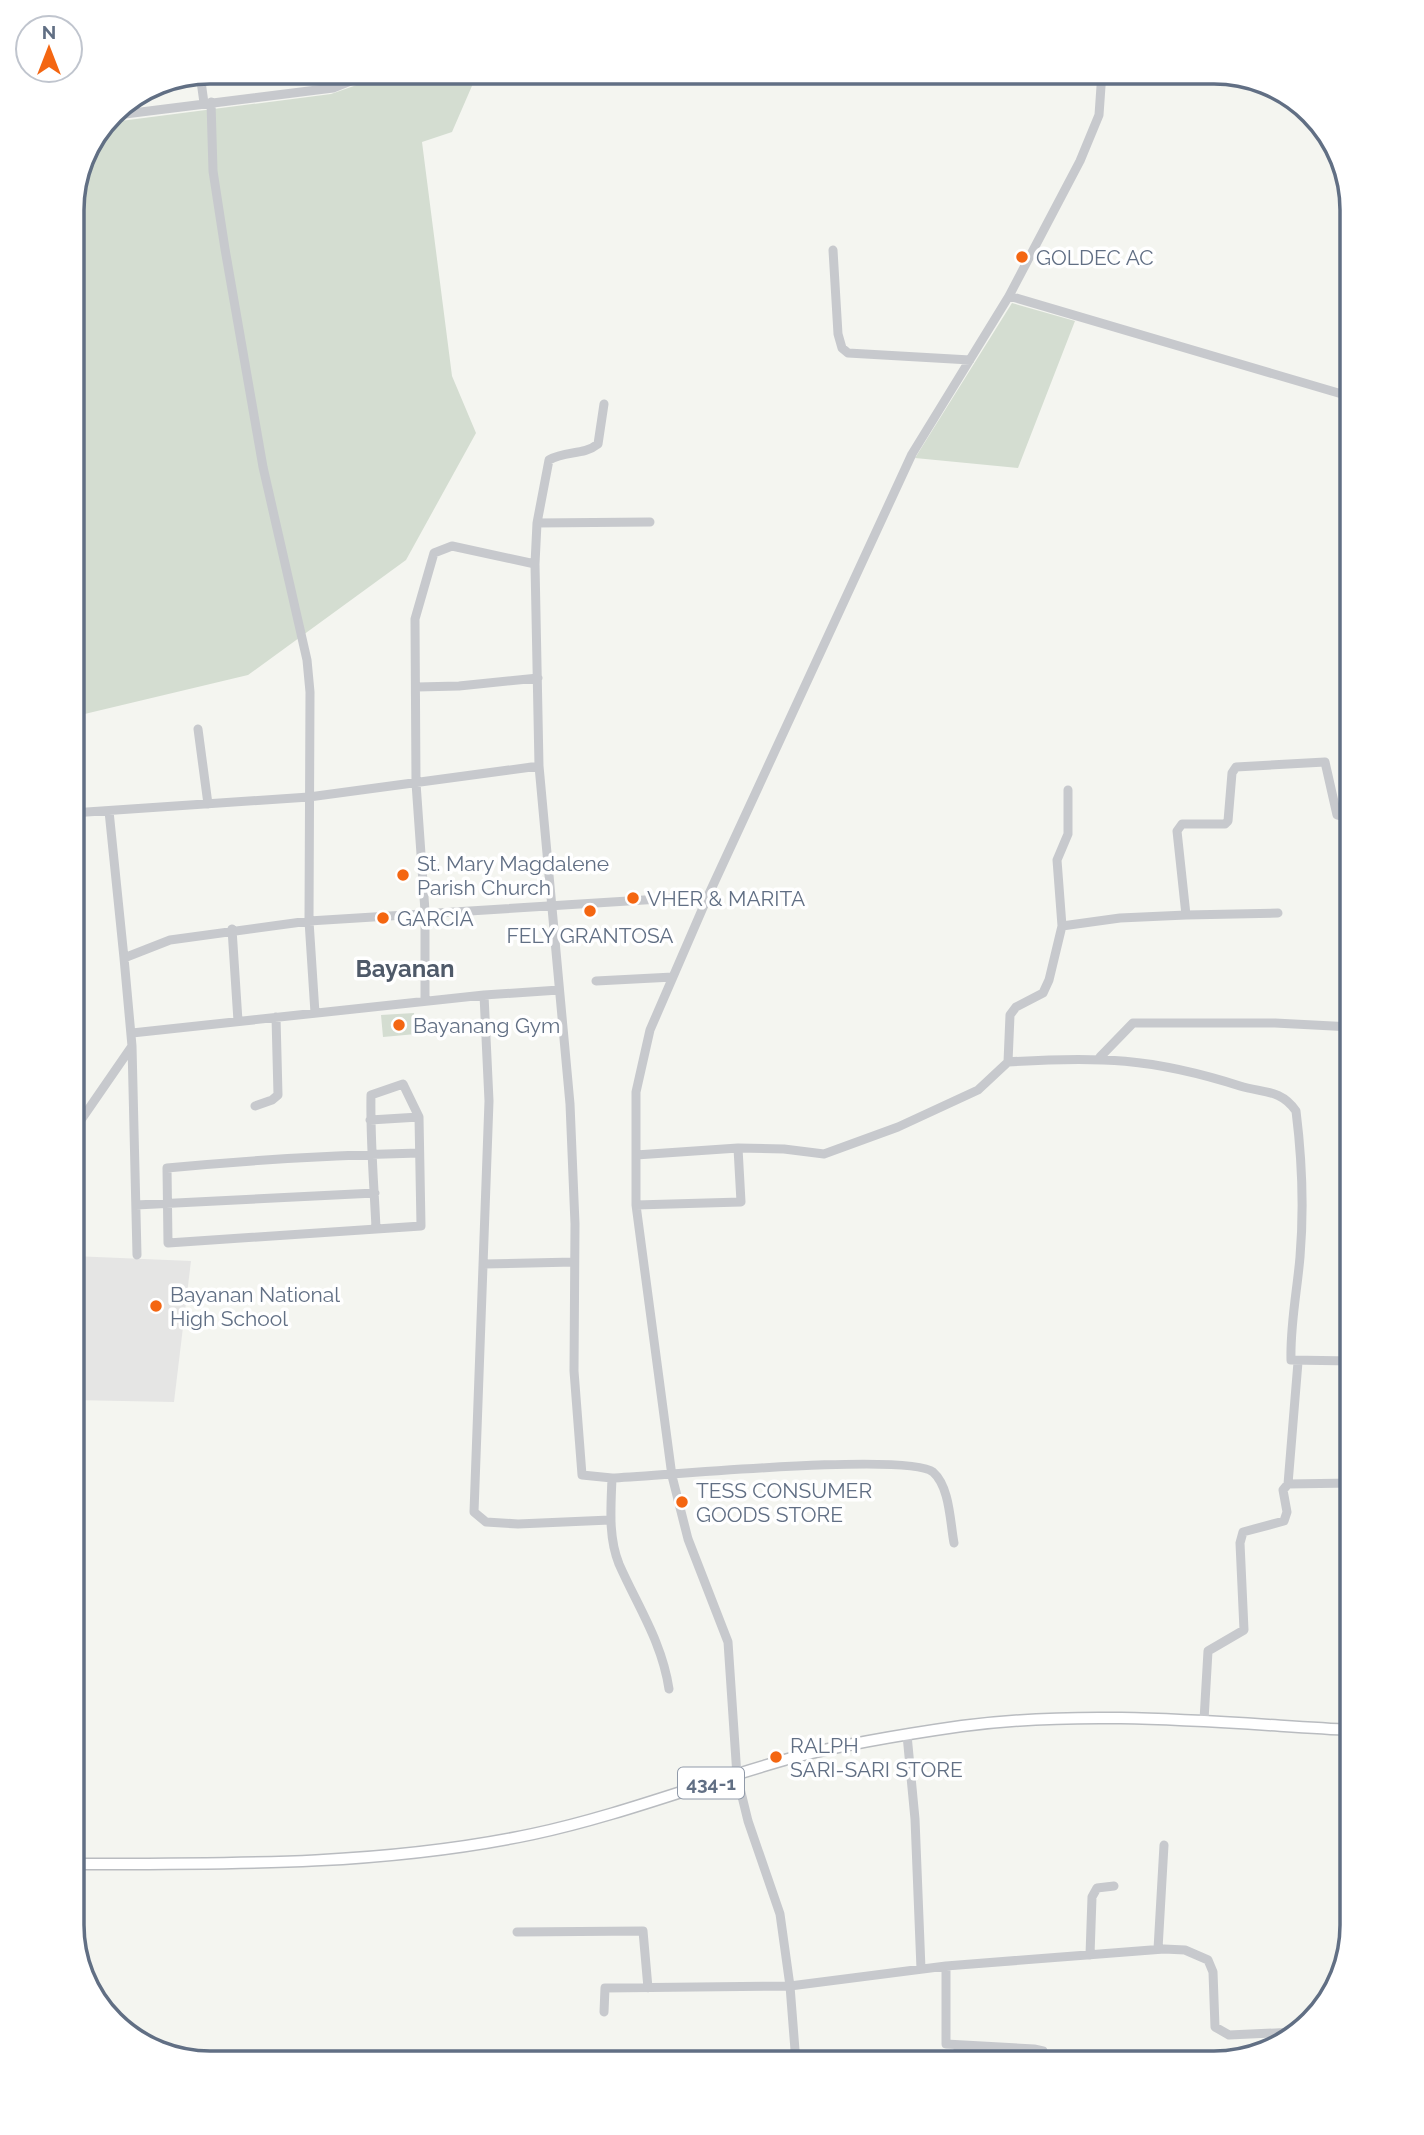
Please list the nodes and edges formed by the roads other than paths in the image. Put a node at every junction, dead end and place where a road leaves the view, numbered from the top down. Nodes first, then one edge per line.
1 (203, 84) edge
2 (343, 84) edge
3 (1101, 84) edge
4 (207, 103) junction
5 (129, 113) edge
6 (833, 250) dead end
7 (1009, 296) junction
8 (970, 360) junction
9 (1340, 393) edge
10 (604, 404) dead end
11 (649, 522) dead end
12 (537, 523) junction
13 (535, 564) junction
14 (538, 678) junction
15 (417, 687) junction
16 (198, 729) dead end
17 (540, 766) junction
18 (416, 783) junction
19 (1068, 790) dead end
20 (309, 797) junction
21 (208, 804) junction
22 (109, 811) junction
23 (84, 812) edge
24 (1340, 816) edge
25 (708, 897) junction
26 (554, 906) junction
27 (425, 911) junction
28 (1279, 912) dead end
29 (1186, 915) junction
30 (309, 921) junction
31 (1062, 926) junction
32 (232, 929) junction
33 (124, 958) junction
34 (673, 977) junction
35 (596, 981) dead end
36 (559, 990) junction
37 (484, 995) junction
38 (425, 1001) junction
39 (315, 1013) junction
40 (276, 1017) junction
41 (238, 1021) junction
42 (1340, 1026) edge
43 (132, 1033) junction
44 (132, 1046) junction
45 (1100, 1057) junction
46 (1008, 1062) junction
47 (255, 1107) dead end
48 (84, 1116) edge
49 (419, 1117) junction
50 (370, 1120) junction
51 (738, 1148) junction
52 (419, 1153) junction
53 (372, 1154) junction
54 (636, 1155) junction
55 (375, 1193) junction
56 (136, 1205) junction
57 (168, 1205) junction
58 (636, 1205) junction
59 (376, 1228) junction
60 (137, 1255) dead end
61 (574, 1262) junction
62 (483, 1264) junction
63 (1340, 1361) edge
64 (1298, 1362) junction
65 (672, 1476) junction
66 (612, 1478) junction
67 (1340, 1483) edge
68 (1288, 1484) junction
69 (610, 1520) junction
70 (954, 1543) dead end
71 (668, 1689) dead end
72 (1204, 1720) junction
73 (1340, 1729) edge
74 (907, 1735) junction
75 (737, 1776) junction
76 (1164, 1845) dead end
77 (84, 1864) edge
78 (1114, 1886) dead end
79 (517, 1931) dead end
80 (1158, 1949) junction
81 (1090, 1955) junction
82 (946, 1966) junction
83 (921, 1969) junction
84 (790, 1986) junction
85 (648, 1988) junction
86 (604, 2012) dead end
87 (1279, 2033) edge
88 (958, 2046) junction
89 (795, 2051) edge
90 (958, 2051) edge
91 (1040, 2051) edge

1 - 4 street
2 - 4 street
3 - 7 street
4 - 5 street
4 - 20 street
6 - 8 street
7 - 8 street
7 - 9 street
8 - 25 street
10 - 12 street
11 - 12 street
12 - 13 street
13 - 14 street
13 - 15 street
14 - 15 street
14 - 17 street
15 - 18 street
16 - 21 street
17 - 18 street
17 - 26 street
18 - 20 street
18 - 27 street
19 - 31 street
20 - 21 street
20 - 30 street
21 - 22 street
22 - 23 street
22 - 33 street
24 - 29 street
25 - 26 street
25 - 34 street
26 - 27 street
26 - 36 street
27 - 30 street
27 - 38 street
28 - 29 street
29 - 31 street
30 - 32 street
30 - 39 street
31 - 46 street
32 - 33 street
32 - 41 street
33 - 43 street
34 - 35 street
34 - 54 street
36 - 37 street
36 - 61 street
37 - 38 street
37 - 62 street
38 - 39 street
39 - 40 street
40 - 41 street
40 - 47 street
41 - 43 street
42 - 45 street
43 - 44 street
44 - 48 street
44 - 56 street
45 - 46 street
45 - 64 street
46 - 51 street
49 - 50 street
49 - 50 street
49 - 52 street
50 - 53 street
51 - 54 street
51 - 58 street
52 - 53 street
52 - 59 street
53 - 55 street
53 - 57 street
54 - 58 street
55 - 57 street
55 - 59 street
56 - 57 street
56 - 60 street
57 - 59 street
58 - 65 street
61 - 62 street
61 - 66 street
62 - 69 street
63 - 64 street
64 - 68 street
65 - 66 street
65 - 70 street
65 - 75 street
66 - 69 street
67 - 68 street
68 - 72 street
69 - 71 street
72 - 73 main road, 434-1
72 - 74 main road, 434-1
74 - 75 main road, 434-1
74 - 83 street
75 - 77 main road, 434-1
75 - 84 street
76 - 80 street
78 - 81 street
79 - 85 street
80 - 81 street
80 - 87 street
81 - 82 street
82 - 83 street
82 - 88 street
83 - 84 street
84 - 85 street
84 - 89 street
85 - 86 street
88 - 90 street
88 - 91 street

